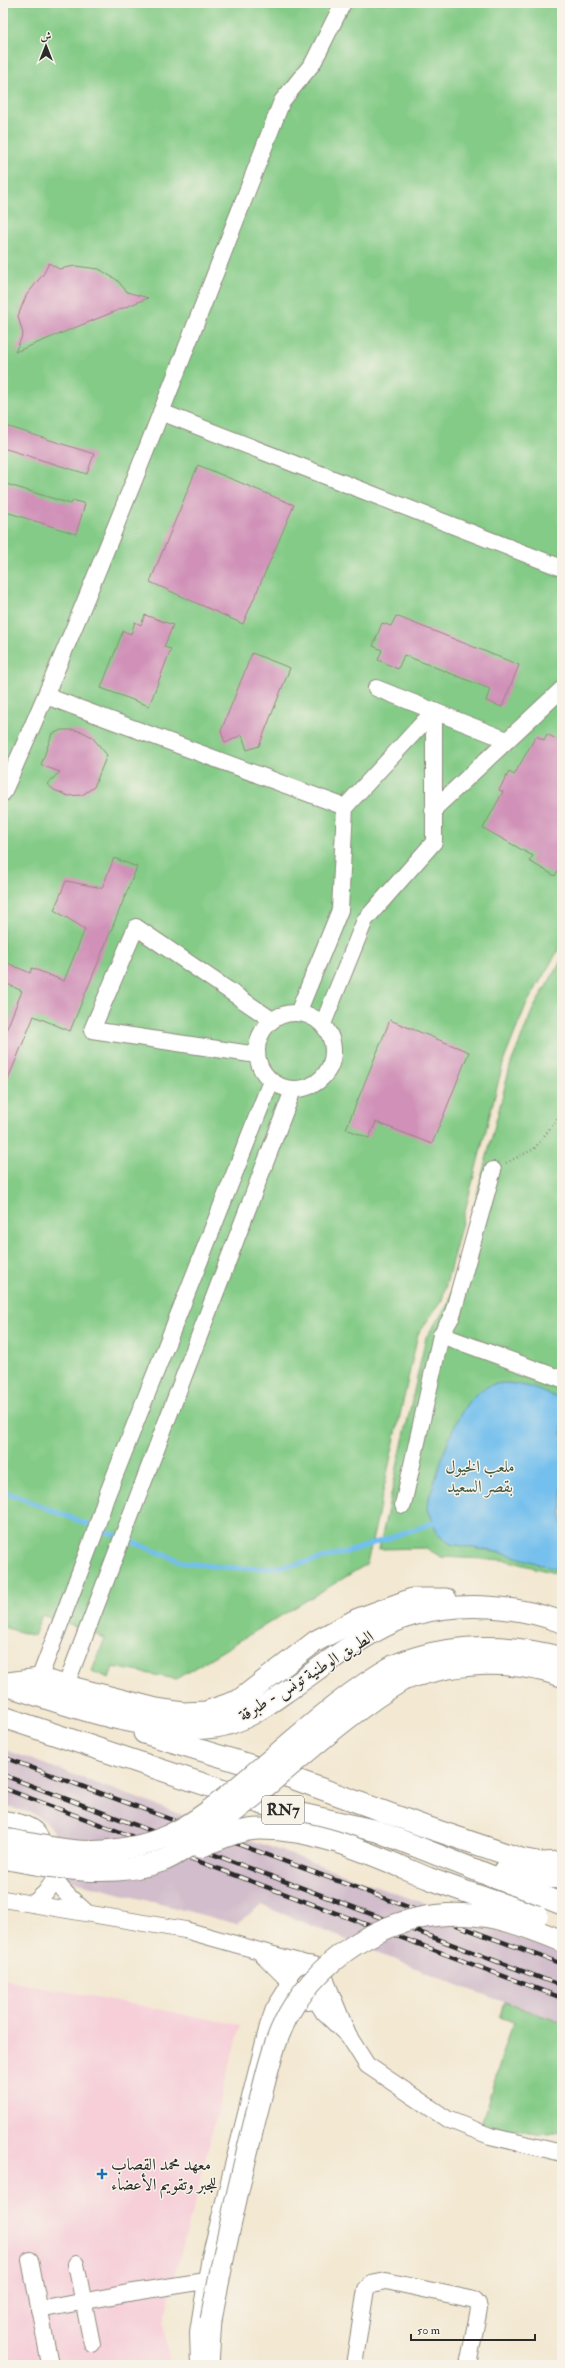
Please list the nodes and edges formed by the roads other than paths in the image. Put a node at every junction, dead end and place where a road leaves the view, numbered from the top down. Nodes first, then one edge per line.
1 (343, 3) edge
2 (161, 412) junction
3 (562, 568) edge
4 (376, 688) dead end
5 (562, 690) edge
6 (46, 696) junction
7 (434, 711) junction
8 (507, 740) junction
9 (3, 793) edge
10 (345, 807) junction
11 (433, 810) junction
12 (340, 910) junction
13 (365, 920) junction
14 (298, 1013) junction
15 (272, 1020) junction
16 (323, 1024) junction
17 (257, 1055) junction
18 (272, 1081) junction
19 (293, 1090) junction
20 (493, 1170) road end
21 (441, 1336) junction
22 (562, 1379) edge
23 (403, 1505) dead end
24 (480, 1607) junction
25 (562, 1622) edge
26 (562, 1658) edge
27 (399, 1673) junction
28 (562, 1676) edge
29 (38, 1679) junction
30 (3, 1684) edge
31 (66, 1685) junction
32 (91, 1712) junction
33 (3, 1717) edge
34 (3, 1818) edge
35 (377, 1831) junction
36 (3, 1839) edge
37 (3, 1858) edge
38 (162, 1861) junction
39 (562, 1862) edge
40 (562, 1878) edge
41 (55, 1879) junction
42 (3, 1898) edge
43 (33, 1904) junction
44 (562, 1904) edge
45 (86, 1912) junction
46 (562, 1925) edge
47 (562, 1941) edge
48 (256, 1948) junction
49 (306, 1964) junction
50 (326, 1981) junction
51 (289, 1983) junction
52 (309, 2001) junction
53 (348, 2035) junction
54 (562, 2153) edge
55 (30, 2260) dead end
56 (76, 2264) dead end
57 (205, 2281) junction
58 (83, 2301) junction
59 (38, 2310) junction
60 (92, 2344) dead end
61 (49, 2359) dead end
62 (199, 2365) edge
63 (209, 2365) edge
64 (354, 2365) edge
65 (468, 2365) edge

1 - 2 street
2 - 3 street
2 - 6 street
4 - 7 street
5 - 8 street
6 - 9 street
6 - 10 street
7 - 8 street
7 - 10 street
7 - 11 street
8 - 11 street
10 - 12 street
11 - 13 street
12 - 13 street
12 - 14 street
13 - 16 street
14 - 15 street
14 - 16 street
15 - 17 street
15 - 17 street
16 - 19 street
17 - 18 street
18 - 19 street
18 - 29 street
19 - 31 street
20 - 21 street
21 - 22 street
21 - 23 street
24 - 25 main road, الطريق الوطنية تونس - طبرقة
24 - 31 main road
24 - 32 main road, الطريق الوطنية تونس - طبرقة
26 - 27 main road
27 - 28 main road
27 - 36 main road, bridge
27 - 38 main road, bridge
29 - 30 main road
29 - 31 main road
30 - 32 main road, الطريق الوطنية تونس - طبرقة
32 - 39 main road
33 - 35 main road, RN7
34 - 41 street
35 - 40 main road
35 - 44 main road, RN7
37 - 38 main road, bridge
38 - 46 main road, bridge
41 - 43 street
41 - 45 street
42 - 43 street
43 - 45 street
45 - 48 street
47 - 63 main road, bridge
48 - 49 street
48 - 51 street
49 - 50 street
49 - 51 street
50 - 52 street
50 - 53 street
51 - 52 street
51 - 57 street
52 - 53 street
52 - 63 street
53 - 54 street
55 - 59 street
56 - 58 street
57 - 58 street
57 - 62 street
58 - 59 street
58 - 60 street
59 - 61 street
64 - 65 street

